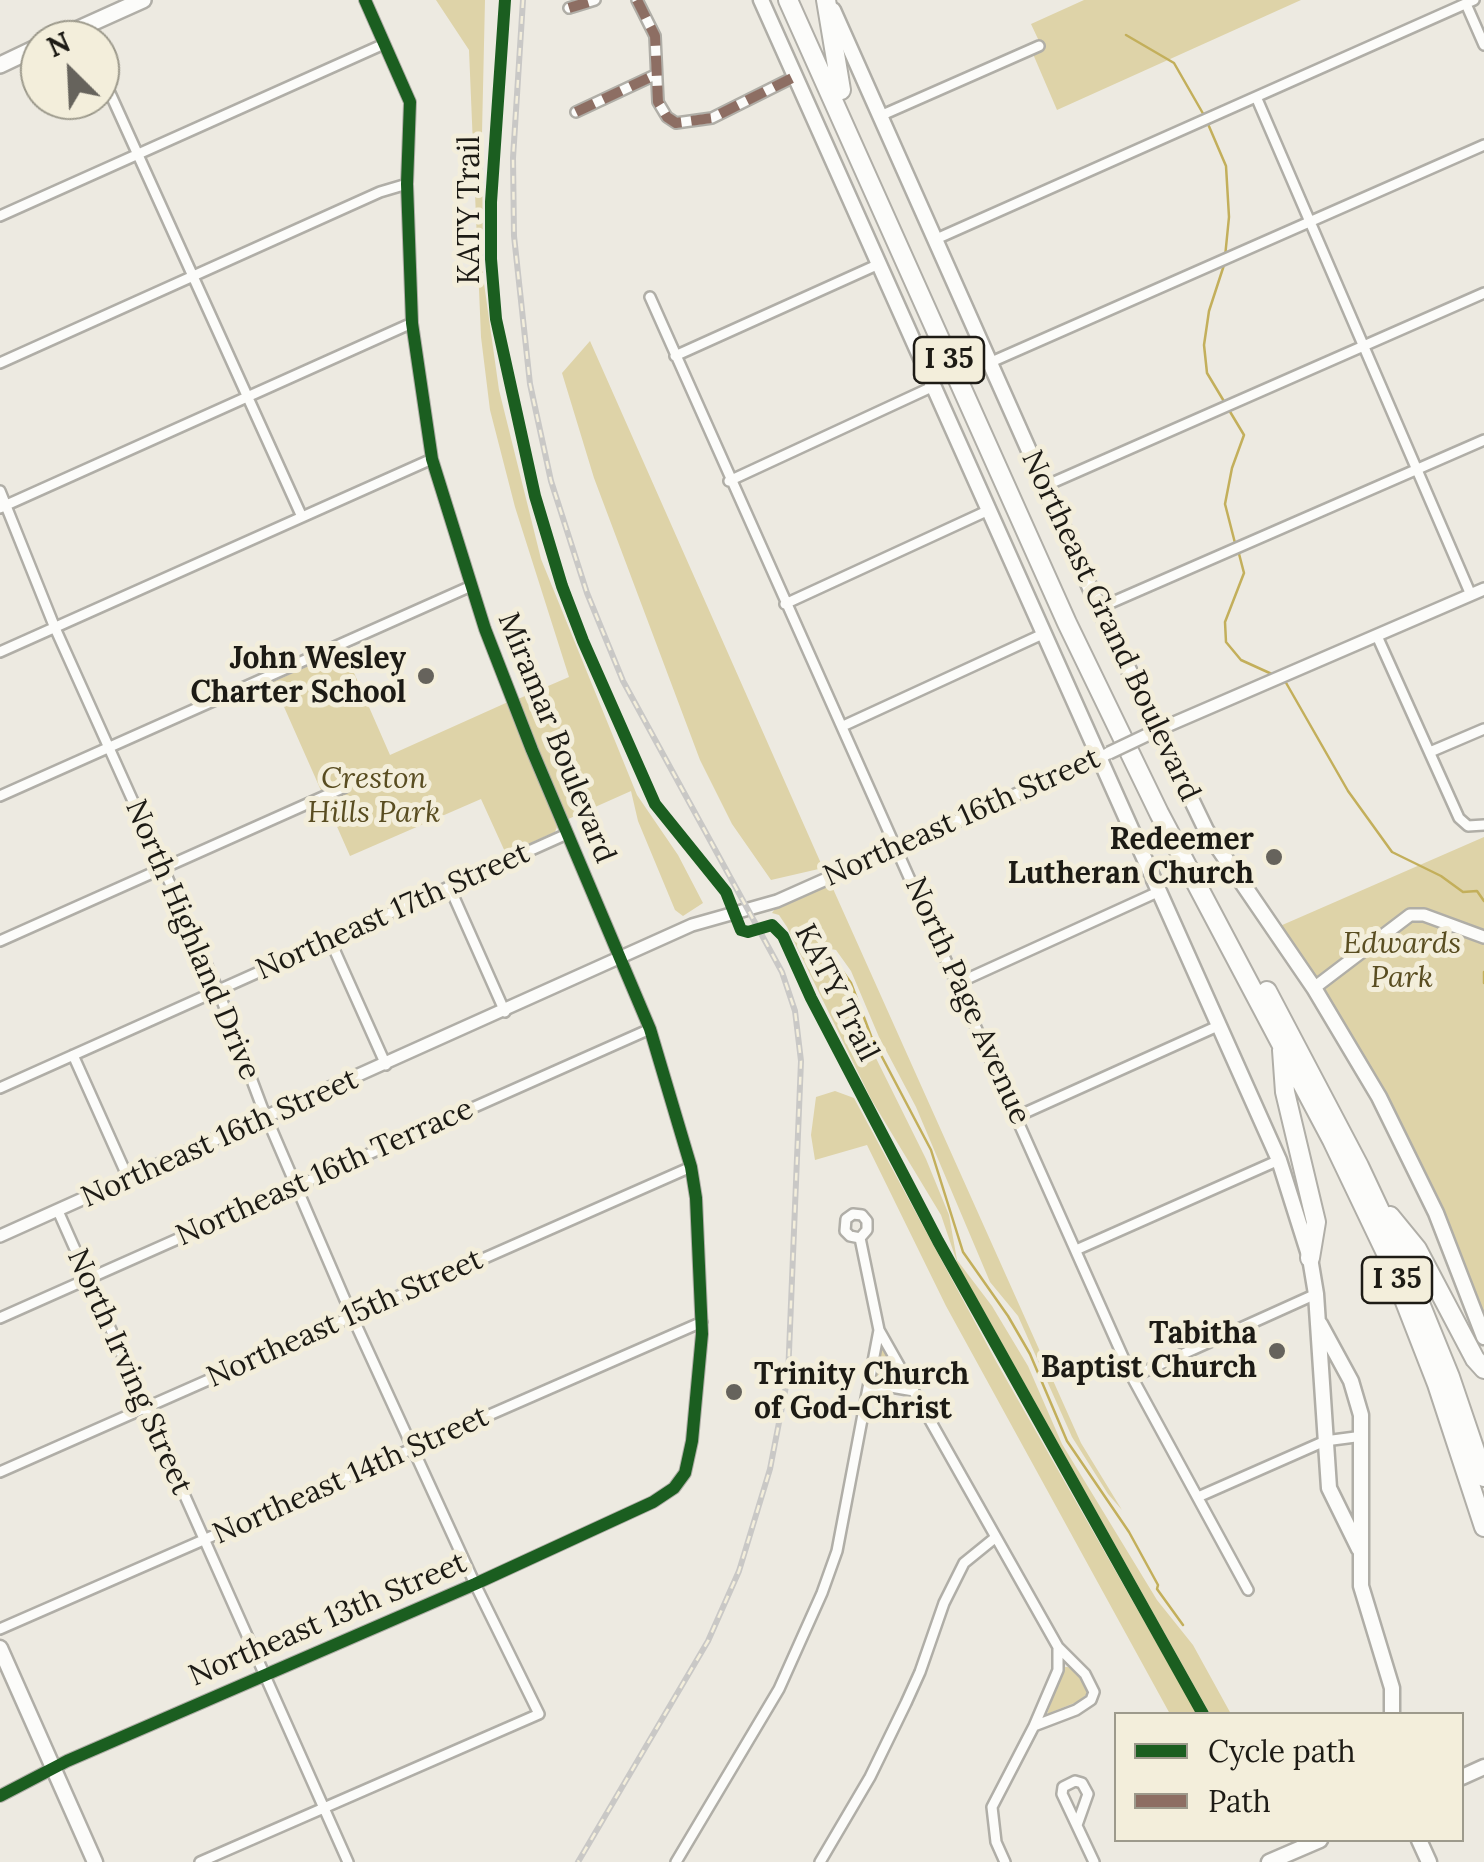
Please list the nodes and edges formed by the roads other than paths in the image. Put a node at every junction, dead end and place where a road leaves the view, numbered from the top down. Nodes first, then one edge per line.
1 (143, 0) edge
2 (365, 0) edge
3 (595, 0) edge
4 (638, 0) edge
5 (761, 0) edge
6 (788, 0) edge
7 (801, 0) edge
8 (827, 0) edge
9 (1470, 2) edge
10 (569, 8) dead end
11 (108, 20) edge
12 (384, 44) junction
13 (1484, 45) edge
14 (1038, 46) dead end
15 (655, 75) junction
16 (796, 76) junction
17 (841, 90) junction
18 (1256, 99) junction
19 (576, 112) dead end
20 (880, 116) junction
21 (120, 117) edge
22 (1484, 144) edge
23 (136, 154) junction
24 (406, 184) junction
25 (0, 216) edge
26 (1310, 222) junction
27 (934, 240) junction
28 (879, 264) junction
29 (193, 277) junction
30 (1484, 293) edge
31 (650, 297) dead end
32 (412, 324) junction
33 (1364, 347) junction
34 (675, 356) junction
35 (0, 363) edge
36 (989, 363) junction
37 (934, 386) junction
38 (246, 398) junction
39 (1484, 440) edge
40 (432, 459) junction
41 (1417, 470) junction
42 (729, 481) junction
43 (1044, 486) junction
44 (0, 491) edge
45 (3, 507) edge
46 (989, 510) junction
47 (302, 517) junction
48 (470, 586) junction
49 (1484, 589) edge
50 (1470, 595) junction
51 (785, 604) junction
52 (1099, 608) junction
53 (55, 628) junction
54 (1044, 633) junction
55 (1377, 636) junction
56 (0, 652) edge
57 (843, 726) junction
58 (1484, 729) edge
59 (1153, 732) junction
60 (109, 746) junction
61 (1430, 752) junction
62 (1105, 755) junction
63 (345, 787) dead end
64 (0, 796) edge
65 (1484, 824) edge
66 (566, 834) junction
67 (896, 847) junction
68 (163, 868) junction
69 (449, 886) junction
70 (1160, 891) junction
71 (1484, 937) edge
72 (330, 940) junction
73 (0, 941) edge
74 (618, 958) junction
75 (958, 983) junction
76 (1314, 988) junction
77 (218, 990) junction
78 (505, 1012) junction
79 (1220, 1025) junction
80 (650, 1029) junction
81 (1282, 1044) junction
82 (74, 1055) junction
83 (386, 1065) junction
84 (0, 1088) edge
85 (1018, 1116) junction
86 (267, 1118) junction
87 (1280, 1160) junction
88 (691, 1167) junction
89 (129, 1180) junction
90 (296, 1185) junction
91 (1374, 1197) junction
92 (58, 1212) junction
93 (0, 1236) edge
94 (860, 1238) dead end
95 (1076, 1250) junction
96 (1310, 1258) junction
97 (88, 1279) junction
98 (1316, 1294) junction
99 (352, 1316) junction
100 (0, 1318) edge
101 (702, 1322) junction
102 (1320, 1324) junction
103 (879, 1330) junction
104 (1484, 1338) edge
105 (1484, 1370) edge
106 (1132, 1377) junction
107 (914, 1391) junction
108 (866, 1400) junction
109 (145, 1408) junction
110 (1363, 1436) junction
111 (1325, 1442) junction
112 (411, 1448) junction
113 (0, 1472) edge
114 (1484, 1476) edge
115 (674, 1488) joint
116 (1198, 1497) junction
117 (1484, 1526) edge
118 (996, 1537) junction
119 (204, 1540) junction
120 (1359, 1549) junction
121 (475, 1584) junction
122 (1248, 1590) dead end
123 (0, 1629) edge
124 (0, 1648) edge
125 (1058, 1648) junction
126 (263, 1675) junction
127 (1392, 1712) edge
128 (1034, 1726) junction
129 (54, 1769) junction
130 (0, 1796) edge
131 (323, 1808) junction
132 (1077, 1825) dead end
133 (1315, 1842) edge
134 (95, 1862) edge
135 (200, 1862) edge
136 (348, 1862) edge
137 (676, 1862) edge
138 (820, 1862) edge
139 (1005, 1862) edge
140 (1094, 1862) edge
141 (1270, 1862) edge

1 - 11 main road
2 - 12 street, Miramar Boulevard
3 - 10 street
4 - 15 street
5 - 16 main road, Northeast Grand Boulevard
6 - 81 highway, I 35
7 - 17 highway, I 35
8 - 17 highway
8 - 20 main road, Northeast Grand Boulevard
9 - 13 street
9 - 18 street
12 - 23 street
12 - 24 street, Miramar Boulevard
14 - 20 street
15 - 16 street
15 - 19 street
16 - 28 main road, Northeast Grand Boulevard
17 - 91 highway, I 35
18 - 26 street
18 - 27 street
20 - 27 main road, Northeast Grand Boulevard
21 - 23 street
22 - 26 street
23 - 25 street
23 - 29 street
24 - 29 street
24 - 32 street, Miramar Boulevard
26 - 33 street
26 - 36 street
27 - 36 main road, Northeast Grand Boulevard
28 - 34 street
28 - 37 main road, Northeast Grand Boulevard
29 - 35 street
29 - 38 street
30 - 33 street
31 - 34 street, North Page Avenue
32 - 38 street
32 - 40 street, Miramar Boulevard
33 - 41 street
33 - 43 street
34 - 42 street, North Page Avenue
36 - 43 main road, Northeast Grand Boulevard
37 - 42 street
37 - 46 main road, Northeast Grand Boulevard
38 - 45 street
38 - 47 street
39 - 41 street
40 - 47 street
40 - 48 street, Miramar Boulevard
41 - 50 street
41 - 52 street
42 - 51 street, North Page Avenue
43 - 52 main road, Northeast Grand Boulevard
44 - 45 street, North Highland Drive
45 - 53 street, North Highland Drive
46 - 51 street
46 - 54 main road, Northeast Grand Boulevard
47 - 53 street
48 - 60 street
48 - 66 street, Miramar Boulevard
49 - 50 street, Northeast 16th Street
50 - 55 street, Northeast 16th Street
51 - 57 street, North Page Avenue
52 - 59 main road, Northeast Grand Boulevard
53 - 56 street
53 - 60 street, North Highland Drive
54 - 57 street
54 - 62 main road, Northeast Grand Boulevard
55 - 59 street, Northeast 16th Street
55 - 61 street
57 - 67 street, North Page Avenue
58 - 61 street
59 - 62 street, Northeast 16th Street, bridge
59 - 76 main road, Northeast Grand Boulevard
60 - 64 street
60 - 68 street, North Highland Drive
61 - 65 street
62 - 67 street, Northeast 16th Street
62 - 70 main road, Northeast Grand Boulevard
63 - 68 street
66 - 69 street, Northeast 17th Street
66 - 74 street, Miramar Boulevard
67 - 74 street, Northeast 16th Street
67 - 75 street, North Page Avenue
68 - 73 street
68 - 77 street, North Highland Drive
69 - 72 street, Northeast 17th Street
69 - 78 street
70 - 75 street
70 - 79 main road, Northeast Grand Boulevard
71 - 76 street
72 - 77 street, Northeast 17th Street
72 - 83 street
74 - 78 street, Northeast 16th Street
74 - 80 street, Miramar Boulevard
75 - 85 street, North Page Avenue
76 - 104 main road, Northeast Grand Boulevard
77 - 82 street, Northeast 17th Street
77 - 86 street, North Highland Drive
78 - 83 street, Northeast 16th Street
79 - 85 street
79 - 87 main road, Northeast Grand Boulevard
80 - 88 street, Miramar Boulevard
80 - 90 street, Northeast 16th Terrace
81 - 96 highway
81 - 117 highway, I 35
82 - 84 street, Northeast 17th Street
82 - 89 street
83 - 86 street, Northeast 16th Street
85 - 95 street, North Page Avenue
86 - 89 street, Northeast 16th Street
86 - 90 street, North Highland Drive
87 - 95 street
87 - 96 main road, Northeast Grand Boulevard
88 - 99 street, Northeast 15th Street
88 - 101 street, Miramar Boulevard
89 - 92 street, Northeast 16th Street
90 - 97 street, Northeast 16th Terrace
90 - 99 street, North Highland Drive
91 - 105 highway
91 - 114 highway, I 35
92 - 93 street, Northeast 16th Street
92 - 97 street, North Irving Street
94 - 103 street
95 - 106 street, North Page Avenue
96 - 98 main road, Northeast Grand Boulevard
97 - 100 street, Northeast 16th Terrace
97 - 109 street, North Irving Street
98 - 102 main road, Northeast Grand Boulevard
98 - 106 street
99 - 109 street, Northeast 15th Street
99 - 112 street, North Highland Drive
101 - 112 street, Northeast 14th Street
101 - 115 street, Miramar Boulevard
102 - 110 main road, Northeast Grand Boulevard
102 - 111 main road, Northeast Grand Boulevard
103 - 107 street
103 - 108 street
106 - 116 street, North Page Avenue
107 - 108 street
107 - 118 street
108 - 137 street
109 - 113 street, Northeast 15th Street
109 - 119 street, North Irving Street
110 - 111 street
110 - 120 main road, Northeast Grand Boulevard
111 - 116 street
111 - 120 main road, Northeast Grand Boulevard
112 - 119 street, Northeast 14th Street
112 - 121 street, North Highland Drive
115 - 121 street, Northeast 13th Street
116 - 122 street, North Page Avenue
118 - 125 street
118 - 138 street
119 - 123 street, Northeast 14th Street
119 - 126 street, North Irving Street
120 - 127 main road, Northeast Grand Boulevard
121 - 126 street, Northeast 13th Street
121 - 131 street, North Highland Drive
124 - 129 main road
125 - 128 street
125 - 128 street
126 - 129 street, Northeast 13th Street
126 - 131 street, North Irving Street
128 - 139 street
129 - 130 street, Northeast 13th Street
129 - 134 main road
131 - 135 street
131 - 136 street, North Irving Street
132 - 140 street
133 - 141 main road

